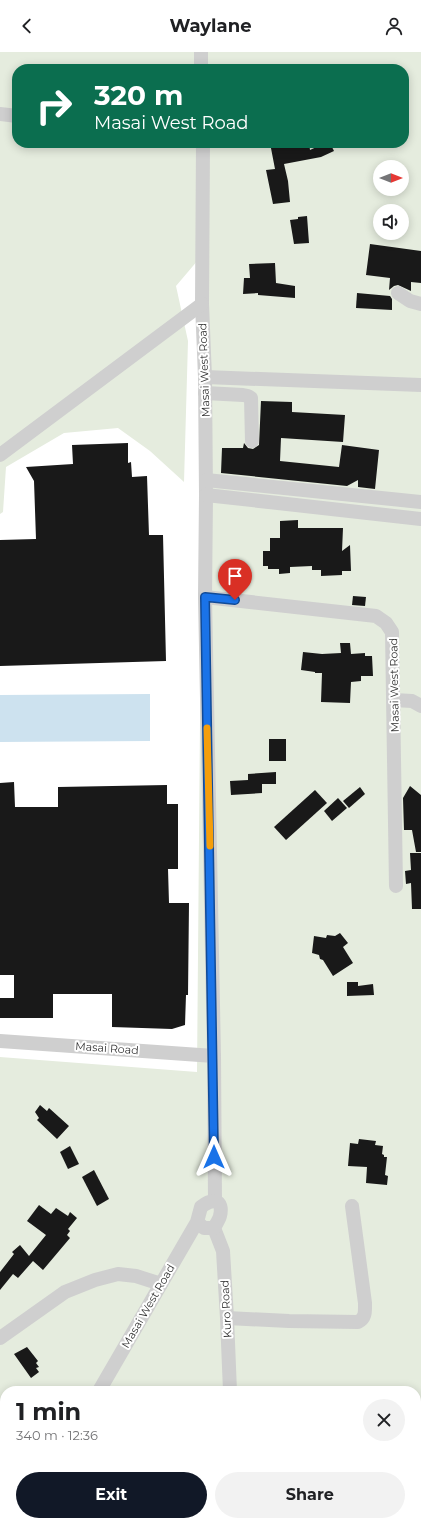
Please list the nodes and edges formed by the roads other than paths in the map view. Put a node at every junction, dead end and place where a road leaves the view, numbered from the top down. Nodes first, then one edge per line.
1 (201, 52) edge
2 (201, 64) edge
3 (0, 114) edge
4 (12, 115) edge
5 (203, 148) edge
6 (398, 293) dead end
7 (202, 304) junction
8 (421, 304) edge
9 (205, 377) junction
10 (421, 385) edge
11 (205, 393) junction
12 (252, 442) dead end
13 (0, 455) edge
14 (206, 480) junction
15 (206, 495) junction
16 (421, 502) edge
17 (421, 519) edge
18 (205, 597) junction
19 (394, 700) junction
20 (421, 706) edge
21 (396, 886) dead end
22 (0, 1041) edge
23 (214, 1056) junction
24 (215, 1200) junction
25 (352, 1206) dead end
26 (196, 1222) junction
27 (214, 1228) junction
28 (161, 1284) junction
29 (227, 1318) junction
30 (0, 1338) edge
31 (102, 1386) edge
32 (230, 1386) edge

1 - 2 street
3 - 4 street
5 - 7 street, Masai West Road
6 - 8 street
7 - 9 street, Masai West Road
7 - 13 street
9 - 10 street
9 - 11 street, Masai West Road
11 - 12 street
11 - 14 street, Masai West Road
14 - 15 street, Masai West Road
14 - 16 street
15 - 17 street
15 - 18 street, Masai West Road
18 - 19 street, Masai West Road
18 - 23 street, Masai West Road
19 - 20 street
19 - 21 street, Masai West Road
22 - 23 street, Masai Road
23 - 24 street, Masai West Road
24 - 26 street
24 - 27 street
25 - 29 street
26 - 27 street
26 - 28 street, Masai West Road
27 - 29 street, Kuro Road
28 - 30 street
28 - 31 street, Masai West Road
29 - 32 street, Kuro Road

